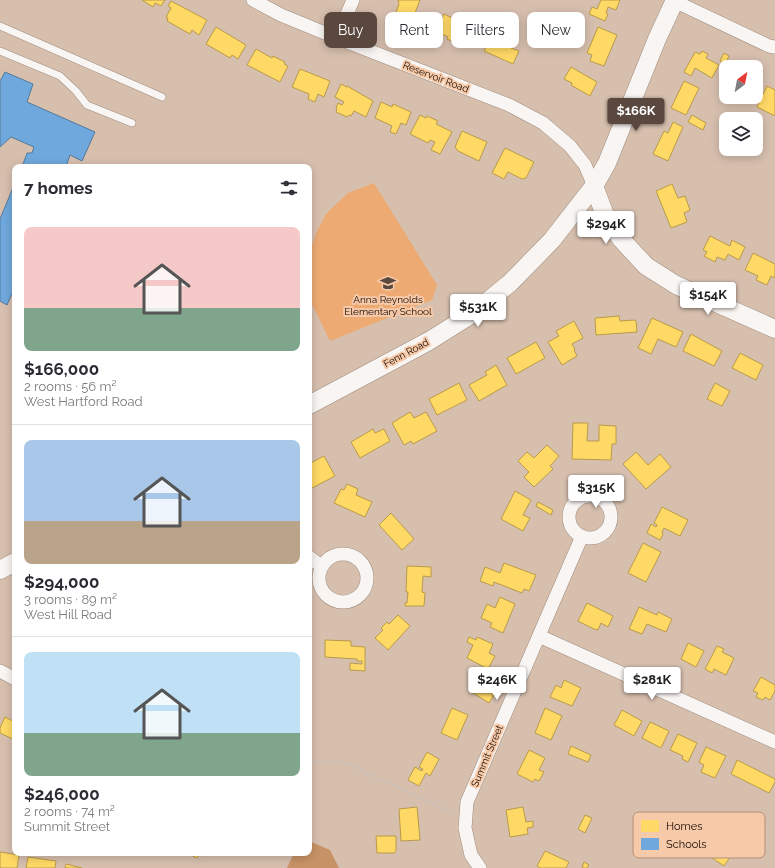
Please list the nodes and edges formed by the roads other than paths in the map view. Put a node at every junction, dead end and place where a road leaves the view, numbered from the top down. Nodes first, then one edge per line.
1 (253, 0) edge
2 (353, 0) edge
3 (674, 1) edge
4 (348, 12) edge
5 (0, 26) edge
6 (324, 33) edge
7 (775, 47) edge
8 (363, 48) edge
9 (0, 51) edge
10 (162, 97) dead end
11 (132, 123) dead end
12 (594, 186) junction
13 (775, 328) edge
14 (312, 403) edge
15 (582, 536) dead end
16 (312, 559) edge
17 (12, 564) edge
18 (321, 566) dead end
19 (0, 570) edge
20 (539, 636) junction
21 (0, 671) edge
22 (12, 677) edge
23 (775, 742) edge
24 (480, 868) edge

1 - 6 street, Reservoir Road
2 - 4 street
3 - 7 street
3 - 12 street, Fenn Road
5 - 10 lane
8 - 12 street, Reservoir Road
9 - 11 lane
12 - 13 street
12 - 14 street, Fenn Road
15 - 20 street, Summit Street
16 - 18 street
17 - 19 street
20 - 23 street
20 - 24 street, Summit Street
21 - 22 street

